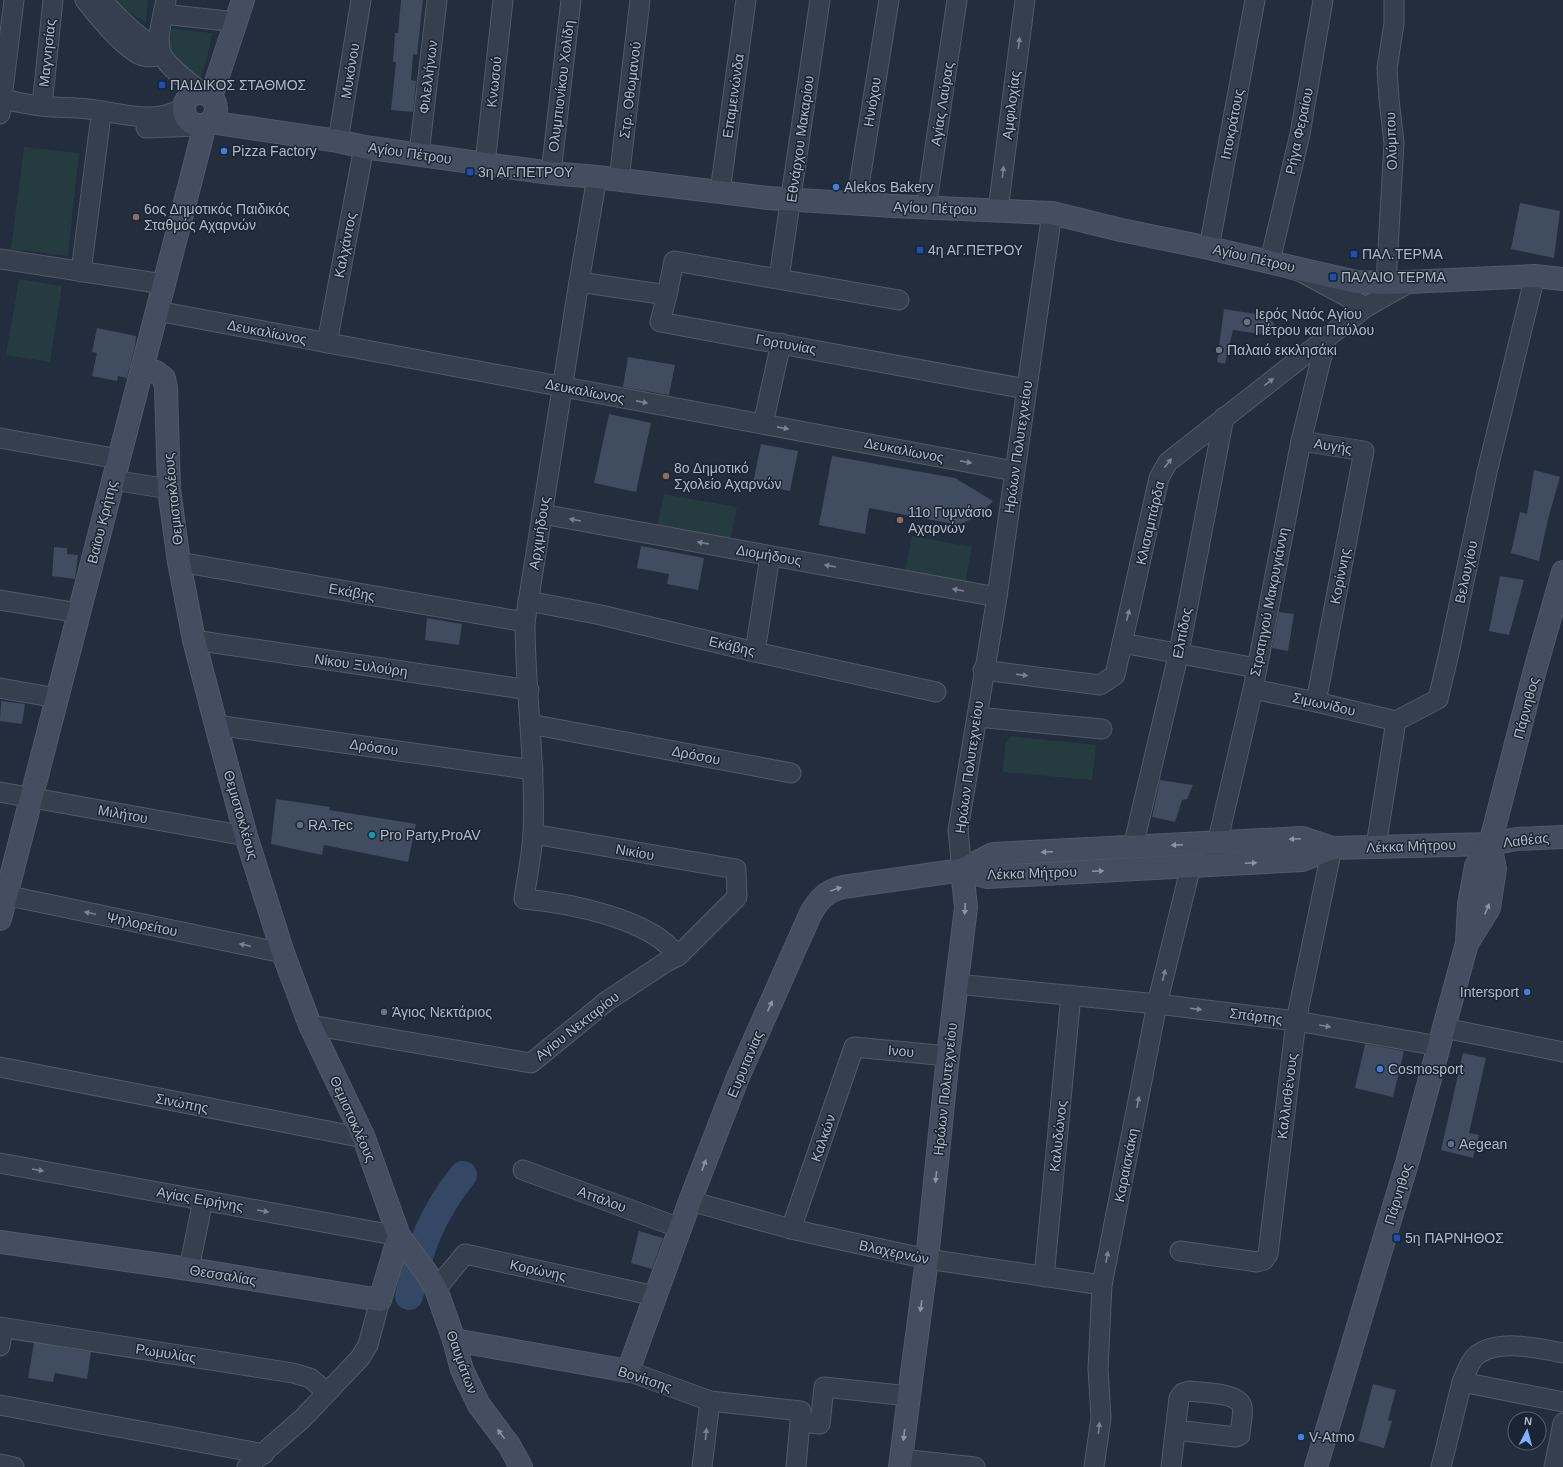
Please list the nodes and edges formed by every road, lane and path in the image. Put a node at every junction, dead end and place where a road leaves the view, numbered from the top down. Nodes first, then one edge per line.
1 (14, 0) edge
2 (53, 0) edge
3 (85, 0) edge
4 (102, 0) edge
5 (243, 0) edge
6 (361, 0) edge
7 (437, 0) edge
8 (503, 0) edge
9 (571, 0) edge
10 (640, 0) edge
11 (746, 0) edge
12 (820, 0) edge
13 (888, 0) edge
14 (957, 0) edge
15 (1025, 0) edge
16 (1255, 0) edge
17 (1322, 0) edge
18 (1394, 0) edge
19 (164, 7) edge
20 (236, 22) junction
21 (161, 53) junction
22 (0, 104) edge
23 (42, 106) junction
24 (183, 108) joint
25 (207, 111) junction
26 (100, 123) junction
27 (338, 141) junction
28 (364, 147) junction
29 (419, 154) junction
30 (485, 164) junction
31 (551, 173) junction
32 (597, 177) junction
33 (620, 180) junction
34 (720, 192) junction
35 (791, 200) junction
36 (856, 204) junction
37 (926, 208) junction
38 (998, 210) junction
39 (1052, 213) junction
40 (1209, 248) junction
41 (0, 259) edge
42 (1270, 262) junction
43 (81, 272) junction
44 (1535, 276) junction
45 (779, 278) junction
46 (1431, 280) junction
47 (1563, 280) edge
48 (579, 282) junction
49 (1386, 283) junction
50 (164, 284) junction
51 (667, 294) junction
52 (899, 300) dead end
53 (1366, 307) junction
54 (156, 311) junction
55 (1326, 339) junction
56 (327, 343) junction
57 (781, 343) junction
58 (142, 368) junction
59 (562, 387) junction
60 (1026, 388) junction
61 (1224, 417) junction
62 (763, 424) junction
63 (0, 438) edge
64 (1301, 441) junction
65 (1364, 451) joint
66 (119, 459) junction
67 (1014, 471) junction
68 (113, 480) junction
69 (169, 490) junction
70 (542, 514) junction
71 (770, 556) junction
72 (179, 562) junction
73 (1563, 572) edge
74 (997, 597) junction
75 (0, 600) edge
76 (528, 601) junction
77 (79, 613) junction
78 (525, 622) junction
79 (194, 640) junction
80 (1122, 642) junction
81 (755, 652) junction
82 (1179, 652) junction
83 (1256, 668) junction
84 (983, 670) junction
85 (0, 688) edge
86 (1253, 689) junction
87 (529, 690) junction
88 (936, 692) dead end
89 (57, 698) junction
90 (1316, 702) junction
91 (976, 717) junction
92 (1396, 721) junction
93 (530, 724) junction
94 (216, 725) junction
95 (1102, 729) dead end
96 (533, 770) junction
97 (791, 773) dead end
98 (0, 792) edge
99 (31, 798) junction
100 (533, 834) junction
101 (246, 836) junction
102 (1563, 836) edge
103 (1216, 843) junction
104 (1490, 844) junction
105 (1376, 846) junction
106 (1133, 847) junction
107 (1332, 848) junction
108 (1212, 865) junction
109 (1191, 866) junction
110 (736, 869) joint
111 (962, 870) junction
112 (3, 895) edge
113 (0, 920) edge
114 (283, 953) junction
115 (678, 956) junction
116 (956, 984) junction
117 (1072, 995) junction
118 (1157, 1004) junction
119 (1296, 1021) junction
120 (310, 1025) junction
121 (1442, 1037) junction
122 (854, 1047) joint
123 (1563, 1052) edge
124 (948, 1056) junction
125 (0, 1067) edge
126 (364, 1138) junction
127 (0, 1163) edge
128 (523, 1170) dead end
129 (203, 1200) junction
130 (690, 1201) junction
131 (680, 1228) junction
132 (791, 1230) junction
133 (0, 1242) edge
134 (406, 1244) junction
135 (1180, 1251) dead end
136 (928, 1259) junction
137 (189, 1269) junction
138 (1044, 1277) junction
139 (432, 1282) junction
140 (1102, 1285) junction
141 (656, 1296) junction
142 (380, 1300) junction
143 (1, 1334) edge
144 (454, 1340) junction
145 (1563, 1353) edge
146 (628, 1371) junction
147 (1462, 1382) junction
148 (327, 1392) junction
149 (908, 1396) junction
150 (710, 1401) junction
151 (1563, 1402) edge
152 (0, 1405) edge
153 (800, 1422) junction
154 (1563, 1423) edge
155 (1175, 1430) dead end
156 (264, 1454) junction
157 (901, 1463) edge
158 (0, 1464) edge
159 (14, 1467) edge
160 (247, 1467) edge
161 (521, 1467) edge
162 (702, 1467) edge
163 (796, 1467) edge
164 (976, 1467) edge
165 (1094, 1467) edge
166 (1171, 1467) edge
167 (1316, 1467) edge
168 (1441, 1467) edge
169 (1554, 1467) edge

1 - 22 street
2 - 23 street, Μαγνησίας
3 - 21 street
4 - 21 street
5 - 20 street, Βαϊου Κρήτης
6 - 27 street, Μυκόνου
7 - 29 street, Φιλελλήνων
8 - 30 street, Κνωσού
9 - 31 street, Ολυμπιονίκου Χολίδη
10 - 33 street, Στρ. Οθωμανού
11 - 34 street, Επαμεινώνδα
12 - 35 street, Εθνάρχου Μακαρίου
13 - 36 street, Ηνιόχου
14 - 37 street, Αγίας Λαύρας
38 -> 15 street, Αμφιλοχίας
16 - 40 street, Ιποκράτους
17 - 42 street, Ρήγα Φεραίου
18 - 49 street, Ολύμπου
19 - 20 street
19 - 21 street
20 - 25 street, Βαϊου Κρήτης
21 - 25 street
22 - 23 street, Αγίου Πέτρου
23 - 24 street, Αγίου Πέτρου
23 - 26 street, Αγίου Πέτρου
24 - 25 street
25 - 26 street, Αγίου Πέτρου
25 - 27 street, Αγίου Πέτρου
25 - 50 street, Βαϊου Κρήτης
26 - 43 street
27 - 28 street, Αγίου Πέτρου
28 - 29 street, Αγίου Πέτρου
28 - 56 street, Καλχάντος
29 - 30 street, Αγίου Πέτρου
30 - 31 street, Αγίου Πέτρου
31 - 32 street, Αγίου Πέτρου
32 - 33 street, Αγίου Πέτρου
32 - 48 street, Αρχιμήδους
33 - 34 street, Αγίου Πέτρου
34 - 35 street, Αγίου Πέτρου
35 - 36 street, Αγίου Πέτρου
35 - 45 street, Εθνάρχου Μακαρίου
36 - 37 street, Αγίου Πέτρου
37 - 38 street, Αγίου Πέτρου
38 - 39 street, Αγίου Πέτρου
39 - 40 street, Αγίου Πέτρου
39 - 60 street, Ηρώων Πολυτεχνείου
40 - 42 street, Αγίου Πέτρου
41 - 43 street
42 - 49 street, Αγίου Πέτρου
42 - 53 street
43 - 50 street
44 - 46 street, Αγίου Πέτρου
44 - 47 street, Αγίου Πέτρου
44 - 92 street, Βελουχίου
45 - 51 street
45 - 52 street
46 - 49 street, Αγίου Πέτρου
46 - 53 street, Κλισαμπάρδα
48 - 51 street
48 - 59 street, Αρχιμήδους
50 - 54 street, Βαϊου Κρήτης
51 - 57 street, Γορτυνίας
53 - 55 street, Κλισαμπάρδα
54 - 56 street, Δευκαλίωνος
54 - 58 street, Βαϊου Κρήτης
61 -> 55 street, Κλισαμπάρδα
55 - 64 street, Στρατηγού Μακρυγιάννη
56 - 59 street, Δευκαλίωνος
57 - 60 street, Γορτυνίας
57 - 62 street
58 - 66 street, Βαϊου Κρήτης
58 - 69 street, Θεμιστοκλέους
59 -> 62 street, Δευκαλίωνος
59 - 70 street, Αρχιμήδους
60 - 67 street, Ηρώων Πολυτεχνείου
80 -> 61 street, Κλισαμπάρδα
61 - 82 street, Ελπίδος
62 -> 67 street, Δευκαλίωνος
63 - 66 street
64 - 65 street, Αυγής
64 - 83 street, Στρατηγού Μακρυγιάννη
65 - 90 street, Κορίννης
66 - 68 street, Βαϊου Κρήτης
67 - 74 street, Ηρώων Πολυτεχνείου
68 - 69 street
68 - 77 street, Βαϊου Κρήτης
69 - 72 street, Θεμιστοκλέους
71 -> 70 street, Διομήδους
70 - 76 street, Αρχιμήδους
74 -> 71 street, Διομήδους
71 - 81 street
72 - 78 street, Εκάβης
72 - 79 street, Θεμιστοκλέους
73 - 104 street, Πάρνηθος
74 - 84 street, Ηρώων Πολυτεχνείου
75 - 77 street
76 - 78 street, Αρχιμήδους
76 - 81 street, Εκάβης
77 - 89 street, Βαϊου Κρήτης
78 - 87 street, Αρχιμήδους
79 - 87 street, Νίκου Ξυλούρη
79 - 94 street, Θεμιστοκλέους
80 - 82 street
84 -> 80 street, Κλισαμπάρδα
81 - 88 street, Εκάβης
82 - 83 street
82 - 106 street, Ελπίδος
83 - 86 street, Στρατηγού Μακρυγιάννη
84 - 91 street, Ηρώων Πολυτεχνείου
85 - 89 street
86 - 90 street, Σιμωνίδου
86 - 103 street, Στρατηγού Μακρυγιάννη
87 - 93 street, Αρχιμήδους
89 - 99 street, Βαϊου Κρήτης
90 - 92 street, Σιμωνίδου
91 - 95 street
91 - 111 street, Ηρώων Πολυτεχνείου
92 - 105 street
93 - 96 street, Αρχιμήδους
93 - 97 street, Δρόσου
94 - 96 street, Δρόσου
94 - 101 street, Θεμιστοκλέους
96 - 100 street, Αρχιμήδους
98 - 99 street, Μιλήτου
99 - 101 street, Μιλήτου
99 - 112 street, Βαϊου Κρήτης
100 - 110 street, Νικίου
100 - 115 street, Αρχιμήδους
101 - 114 street, Θεμιστοκλέους
102 - 104 street, Λαθέας
103 -> 106 street, Λέκκα Μήτρου
107 -> 103 street, Λέκκα Μήτρου
103 - 108 street, Στρατηγού Μακρυγιάννη
104 - 105 street, Λέκκα Μήτρου
104 - 121 street, Πάρνηθος
105 - 107 street, Λέκκα Μήτρου
106 -> 111 street, Λέκκα Μήτρου
108 -> 107 street, Λέκκα Μήτρου
107 - 119 street, Καλλισθένους
108 - 109 street, Λέκκα Μήτρου
111 -> 109 street, Λέκκα Μήτρου
118 -> 109 street, Καραϊσκάκη
110 - 115 street, Αγίου Νεκταρίου
111 -> 116 street, Ηρώων Πολυτεχνείου
130 -> 111 street, Ευρυτανίας
112 - 113 street, Βαϊου Κρήτης
114 -> 112 street, Ψηλορείτου
114 - 120 street, Θεμιστοκλέους
115 - 120 street, Αγίου Νεκταρίου
116 - 117 street, Σπάρτης
116 - 124 street, Ηρώων Πολυτεχνείου
117 - 118 street, Σπάρτης
117 - 138 street, Καλυδώνος
118 -> 119 street, Σπάρτης
140 -> 118 street, Καραϊσκάκη
119 -> 121 street, Σπάρτης
119 - 135 street, Καλλισθένους
120 - 126 street, Θεμιστοκλέους
121 - 123 street, Σπάρτης
121 - 167 street, Πάρνηθος
122 - 124 street, Ινου
122 - 132 street, Καλκών
124 -> 136 street, Ηρώων Πολυτεχνείου
125 - 126 street, Σινώπης
126 - 134 street, Θεμιστοκλέους
127 -> 129 street, Αγίας Ειρήνης
128 - 131 street, Αττάλου
129 -> 134 street, Αγίας Ειρήνης
129 - 137 street
130 - 131 street, Ευρυτανίας
130 - 132 street, Βλαχερνών
131 - 141 street, Ευρυτανίας
132 - 136 street, Βλαχερνών
133 - 137 street, Θεσσαλίας
134 - 139 street, Θαυμάτων
134 - 142 street
136 - 138 street, Βλαχερνών
136 -> 149 street, Ηρώων Πολυτεχνείου
137 - 142 street, Θεσσαλίας
138 - 140 street, Βλαχερνών
139 - 141 street, Κορώνης
139 - 144 street, Θαυμάτων
165 -> 140 street, Καραϊσκάκη
141 - 146 street, Ευρυτανίας
142 - 148 street
143 - 148 street, Ρωμυλίας
144 - 146 street, Βονίτσης
161 -> 144 street, Θαυμάτων
145 - 147 street
146 - 150 street, Βονίτσης
147 - 151 street
147 - 168 street
148 - 156 street
149 - 153 street
149 -> 157 street, Ηρώων Πολυτεχνείου
150 - 153 street, Βονίτσης
162 -> 150 street
152 - 156 street
153 - 163 street
154 - 169 street
155 - 166 street
156 - 160 street
157 - 164 street
158 - 159 street

